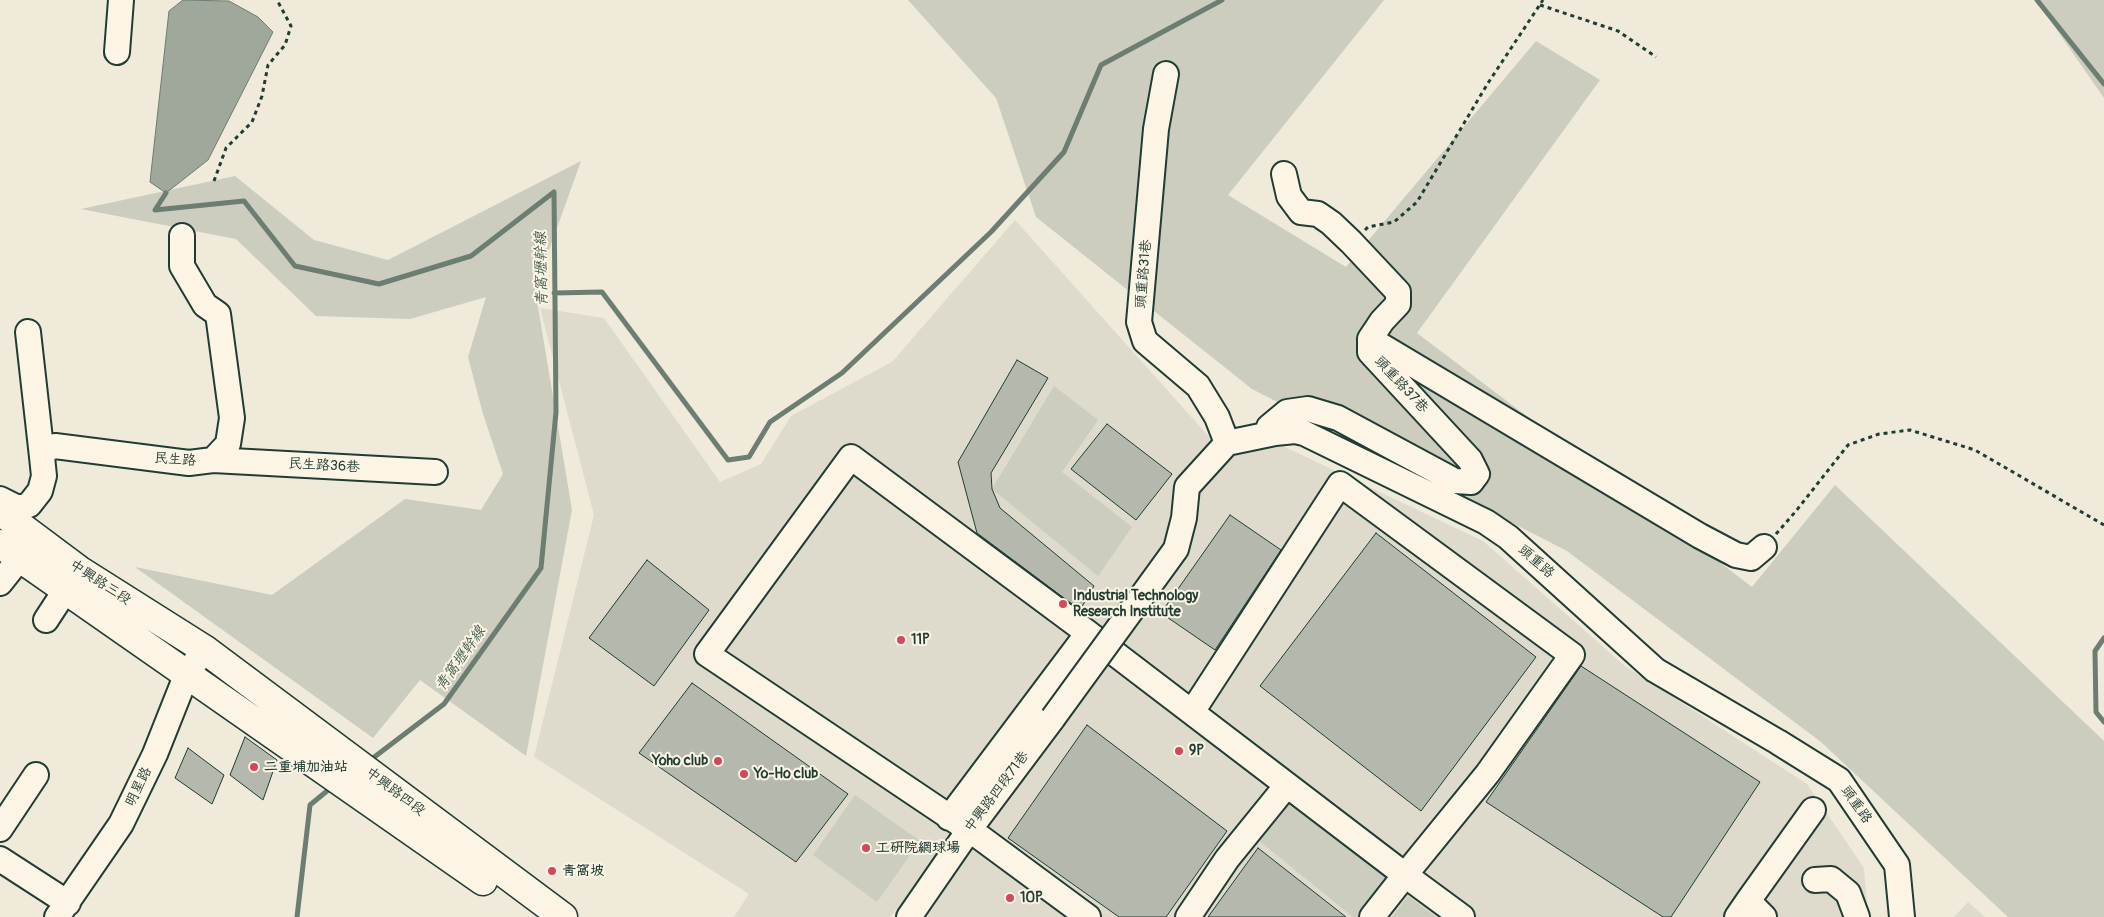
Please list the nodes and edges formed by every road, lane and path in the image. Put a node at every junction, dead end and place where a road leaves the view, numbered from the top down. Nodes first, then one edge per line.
1 (121, 0) edge
2 (277, 0) edge
3 (1543, 0) edge
4 (1540, 5) junction
5 (117, 52) dead end
6 (1656, 57) dead end
7 (1166, 74) dead end
8 (1284, 174) dead end
9 (214, 182) dead end
10 (182, 236) dead end
11 (1351, 242) junction
12 (28, 332) dead end
13 (1370, 339) junction
14 (1269, 427) dead end
15 (1227, 443) junction
16 (42, 457) junction
17 (213, 460) junction
18 (435, 472) dead end
19 (0, 499) edge
20 (0, 511) edge
21 (2104, 525) edge
22 (19, 546) edge
23 (1764, 547) joint
24 (72, 579) junction
25 (0, 583) edge
26 (46, 620) dead end
27 (1088, 634) junction
28 (204, 649) junction
29 (186, 676) junction
30 (1192, 712) junction
31 (36, 775) dead end
32 (1287, 785) junction
33 (1813, 810) dead end
34 (949, 818) junction
35 (0, 828) edge
36 (968, 830) junction
37 (0, 859) edge
38 (1405, 875) junction
39 (1815, 880) dead end
40 (62, 910) edge
41 (1750, 912) edge
42 (535, 917) edge
43 (563, 917) edge
44 (910, 917) edge
45 (1088, 917) edge
46 (1188, 917) edge
47 (1372, 917) edge
48 (1462, 917) edge
49 (1858, 917) edge
50 (1902, 917) edge

1 - 5 street
2 - 9 path
3 - 4 path
4 - 6 path
4 - 11 path
7 - 15 street, 頭重路31巷
8 - 11 street, 頭重路37巷
10 - 17 street, 民生路
11 - 13 street, 頭重路37巷
12 - 16 street
13 - 14 street, 頭重路37巷
13 - 23 street
15 - 36 street, 中興路四段71巷, bridge
15 - 50 street, 頭重路
16 - 17 street, 民生路
16 - 19 street
17 - 18 street, 民生路36巷
20 - 22 main road
21 - 23 path
22 - 24 main road
22 - 25 street
24 - 26 street
24 - 28 main road, 中興路三段
24 - 29 main road, 中興路四段
27 - 30 street
27 - 34 street
27 - 34 street
28 - 29 street, 明星路
28 - 43 main road, 中興路四段
29 - 40 street, 明星路
29 - 42 main road, 中興路四段
30 - 32 street
30 - 38 street
31 - 35 street
32 - 38 street
32 - 46 street
33 - 41 street
34 - 36 street
36 - 44 street, 中興路四段71巷
36 - 45 street
37 - 40 street
38 - 47 street
38 - 48 street
39 - 49 street

